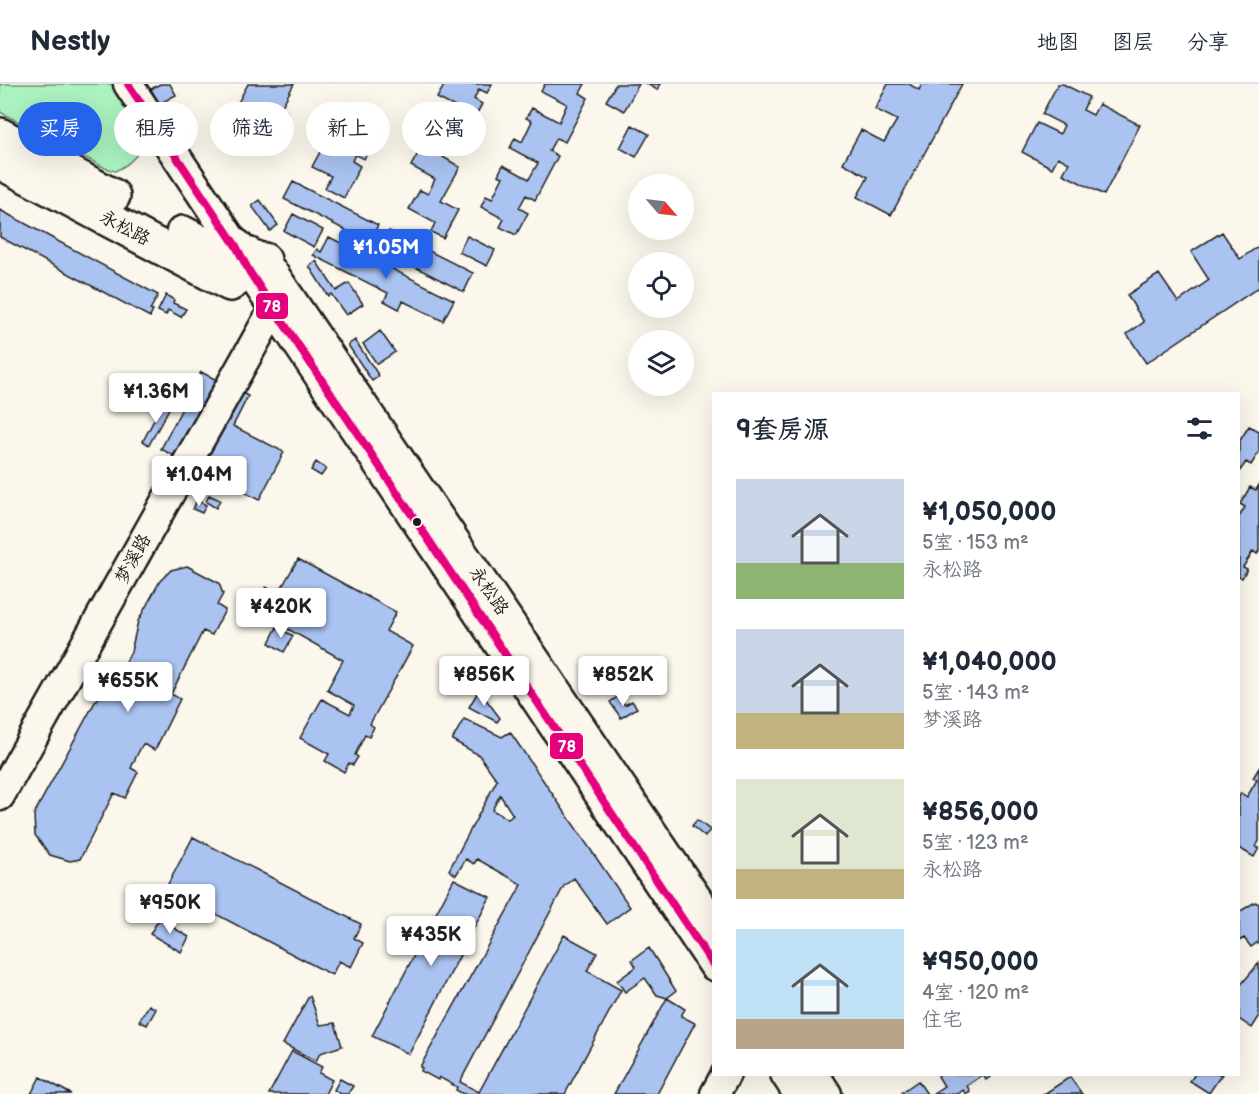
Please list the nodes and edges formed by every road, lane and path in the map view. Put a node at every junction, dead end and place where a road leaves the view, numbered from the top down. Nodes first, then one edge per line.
1 (128, 84) edge
2 (0, 135) edge
3 (0, 162) edge
4 (250, 259) junction
5 (282, 302) junction
6 (0, 796) edge
7 (712, 920) edge
8 (712, 963) edge
9 (725, 1076) edge
10 (786, 1076) edge
11 (815, 1076) edge
12 (715, 1094) edge
13 (798, 1094) edge
14 (827, 1094) edge

1 - 4 street
2 - 4 main road, 永松路
3 - 4 main road, 永松路
4 - 5 street, 永松路
5 - 6 street, 梦溪路
5 - 7 street, 永松路
5 - 8 street, 永松路
9 - 12 street
10 - 13 street
11 - 14 street

